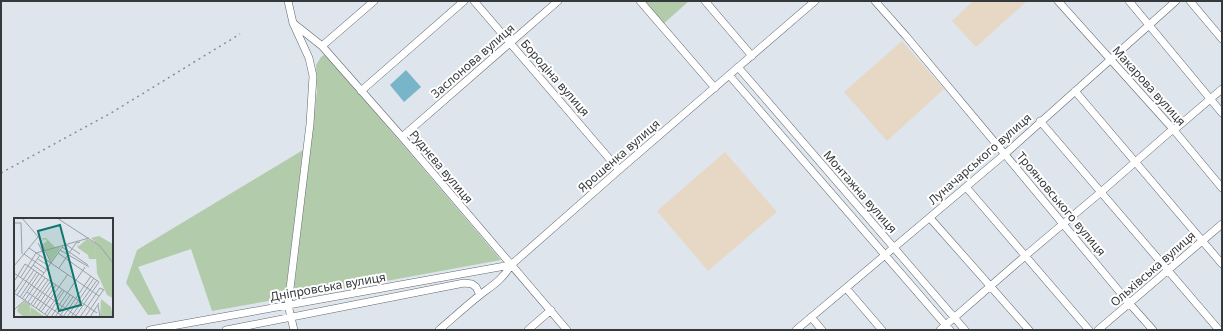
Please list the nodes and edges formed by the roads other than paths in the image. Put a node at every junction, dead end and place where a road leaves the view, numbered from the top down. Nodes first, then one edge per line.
1 (288, 1) edge
2 (374, 1) edge
3 (464, 1) edge
4 (474, 1) edge
5 (558, 1) edge
6 (640, 1) edge
7 (705, 1) edge
8 (815, 1) edge
9 (875, 1) edge
10 (1058, 1) edge
11 (1129, 1) edge
12 (1176, 1) edge
13 (1190, 1) edge
14 (293, 23) junction
15 (1149, 25) junction
16 (1222, 39) edge
17 (510, 43) junction
18 (322, 46) junction
19 (752, 56) junction
20 (1110, 59) junction
21 (738, 67) junction
22 (729, 76) junction
23 (715, 88) junction
24 (1222, 89) edge
25 (361, 91) junction
26 (1075, 91) junction
27 (1210, 99) junction
28 (1222, 113) edge
29 (1040, 122) junction
30 (1174, 130) junction
31 (402, 137) junction
32 (1005, 154) junction
33 (1136, 162) junction
34 (619, 170) junction
35 (966, 187) junction
36 (1222, 188) edge
37 (1101, 192) junction
38 (930, 218) junction
39 (1063, 224) junction
40 (1222, 224) edge
41 (1202, 241) junction
42 (894, 248) junction
43 (885, 255) junction
44 (1025, 256) junction
45 (1222, 264) edge
46 (511, 265) junction
47 (1167, 271) junction
48 (990, 286) junction
49 (846, 288) junction
50 (480, 295) junction
51 (1129, 303) junction
52 (288, 305) junction
53 (551, 310) junction
54 (292, 318) junction
55 (811, 318) junction
56 (954, 318) junction
57 (945, 328) edge
58 (150, 330) edge
59 (226, 330) edge
60 (294, 330) edge
61 (439, 330) edge
62 (528, 330) edge
63 (567, 330) edge
64 (796, 330) edge
65 (822, 330) edge
66 (882, 330) edge
67 (965, 330) edge
68 (1029, 330) edge
69 (1089, 330) edge
70 (1098, 330) edge
71 (1153, 330) edge
72 (1219, 330) edge

1 - 14 street
2 - 18 street
3 - 25 street
4 - 17 street, Бородіна вулиця
5 - 17 street, Заслонова вулиця
6 - 23 street
7 - 19 street
8 - 19 street, Ярошенка вулиця
9 - 32 street, Трояновського вулиця
10 - 20 street, Макарова вулиця
11 - 15 street
12 - 15 street, Луначарського вулиця
13 - 16 street
14 - 18 street, Руднєва вулиця
14 - 52 street
15 - 20 street, Луначарського вулиця
15 - 27 street
17 - 31 street, Заслонова вулиця
17 - 34 street, Бородіна вулиця
18 - 25 street, Руднєва вулиця
19 - 21 street, Ярошенка вулиця
20 - 26 street, Луначарського вулиця
20 - 30 street, Макарова вулиця
21 - 22 street, Ярошенка вулиця
21 - 42 street, Монтажна вулиця
22 - 23 street, Ярошенка вулиця
22 - 43 street, Монтажна вулиця
23 - 34 street, Ярошенка вулиця
24 - 27 street
25 - 31 street, Руднєва вулиця
26 - 29 street, Луначарського вулиця
26 - 33 street
27 - 28 street
27 - 30 street
29 - 32 street, Луначарського вулиця
29 - 37 street
30 - 33 street
30 - 36 street, Макарова вулиця
31 - 46 street, Руднєва вулиця
32 - 35 street, Луначарського вулиця
32 - 39 street, Трояновського вулиця
33 - 37 street
33 - 41 street
34 - 46 street, Ярошенка вулиця
35 - 38 street, Луначарського вулиця
35 - 44 street
37 - 39 street
37 - 47 street
38 - 42 street, Луначарського вулиця
38 - 48 street
39 - 44 street
39 - 51 street, Трояновського вулиця
40 - 41 street, Ольхівська вулиця
41 - 45 street
41 - 47 street, Ольхівська вулиця
42 - 43 street, Луначарського вулиця
42 - 56 street, Монтажна вулиця
43 - 49 street, Луначарського вулиця
43 - 57 street, Монтажна вулиця
44 - 48 street
44 - 69 street
46 - 50 street, Ярошенка вулиця
46 - 52 street, Дніпровська вулиця
46 - 53 street, Руднєва вулиця
47 - 51 street, Ольхівська вулиця
47 - 72 street
48 - 56 street
48 - 68 street
49 - 55 street, Луначарського вулиця
49 - 66 street
50 - 54 street, Дніпровська вулиця
50 - 61 street, Ярошенка вулиця
51 - 70 street, Ольхівська вулиця
51 - 71 street, Трояновського вулиця
52 - 54 street
52 - 58 street, Дніпровська вулиця
53 - 62 street
53 - 63 street, Руднєва вулиця
54 - 59 street, Дніпровська вулиця
54 - 60 street
55 - 64 street, Луначарського вулиця
55 - 65 street
56 - 57 street
56 - 67 street, Монтажна вулиця

